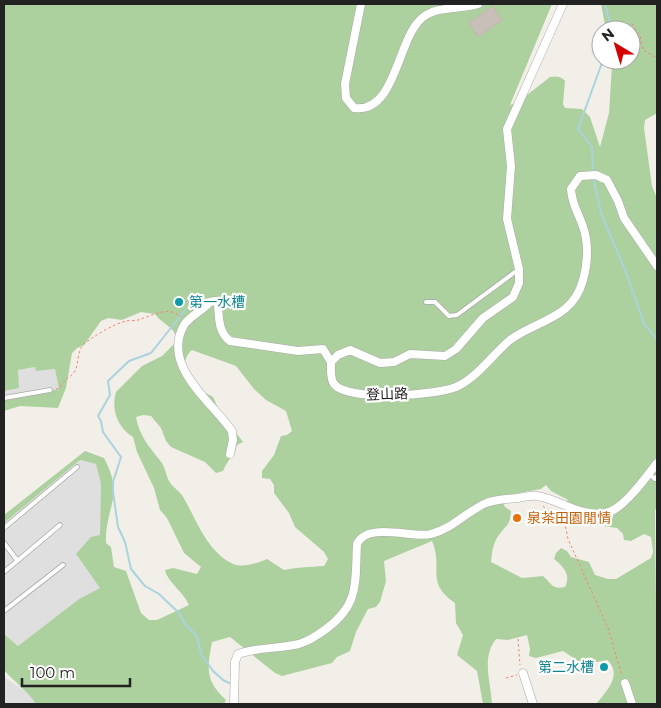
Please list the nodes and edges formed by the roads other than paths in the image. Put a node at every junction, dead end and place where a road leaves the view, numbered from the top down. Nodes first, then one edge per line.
1 (361, 4) edge
2 (478, 4) edge
3 (563, 4) edge
4 (657, 266) edge
5 (519, 270) junction
6 (426, 302) dead end
7 (331, 362) junction
8 (50, 390) road end
9 (4, 398) edge
10 (230, 454) dead end
11 (657, 463) edge
12 (77, 467) dead end
13 (649, 474) junction
14 (657, 476) edge
15 (60, 525) dead end
16 (4, 528) edge
17 (4, 543) edge
18 (17, 560) junction
19 (63, 565) dead end
20 (4, 572) edge
21 (4, 611) edge
22 (524, 673) road end
23 (625, 683) road end
24 (234, 704) edge
25 (533, 704) edge
26 (632, 704) edge

1 - 2 street
3 - 5 street
4 - 7 street, 登山路
5 - 6 lane
5 - 7 street
7 - 10 street
8 - 9 lane
11 - 13 street
12 - 16 lane
13 - 14 lane
13 - 24 street
15 - 18 lane
17 - 18 lane
18 - 20 lane
19 - 21 lane
22 - 25 street
23 - 26 street

